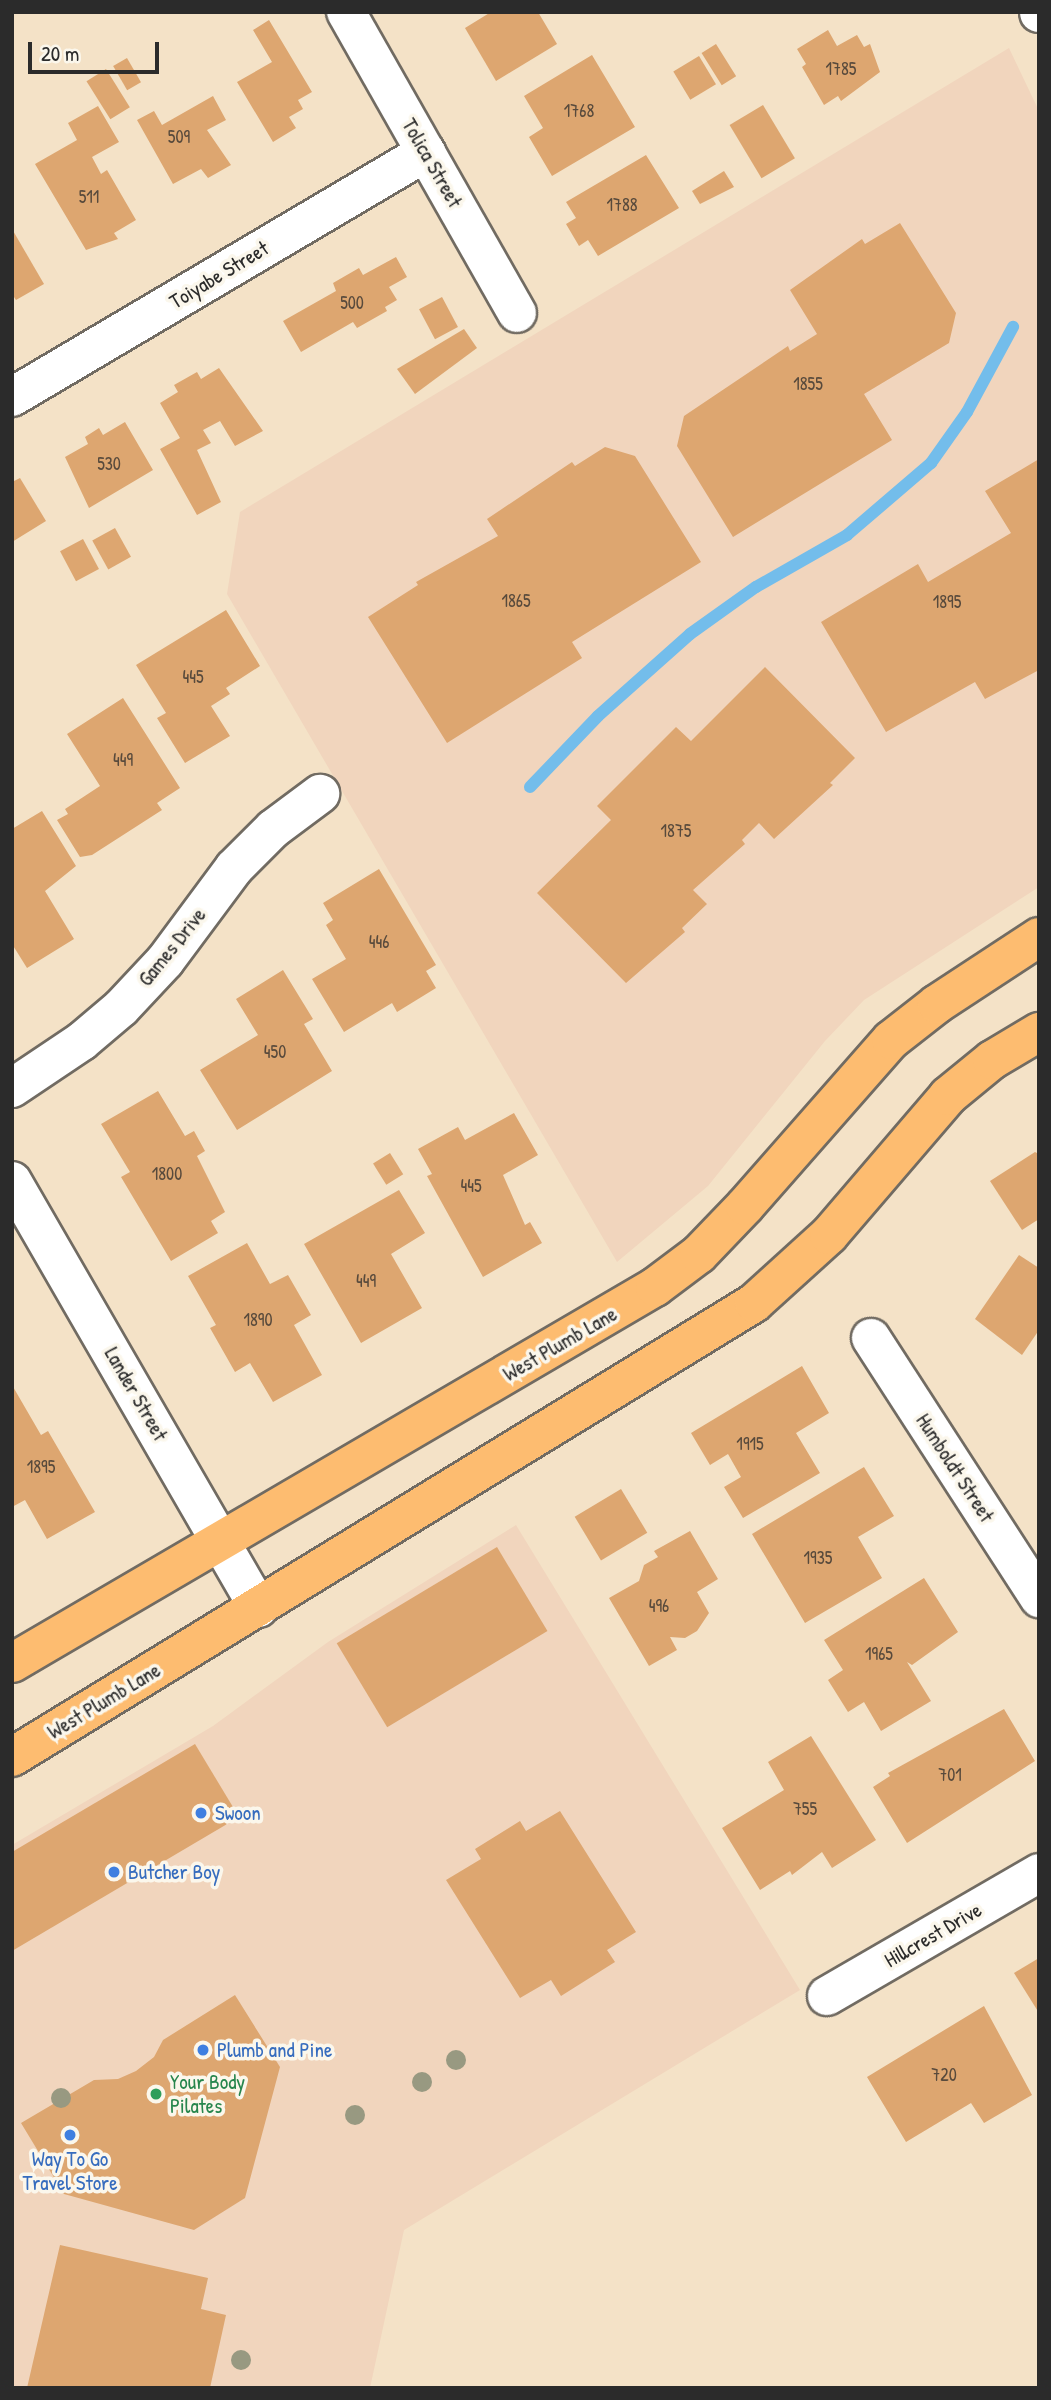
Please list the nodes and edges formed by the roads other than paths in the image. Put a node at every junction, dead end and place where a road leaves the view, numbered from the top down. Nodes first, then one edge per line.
1 (346, 12) edge
2 (426, 152) junction
3 (517, 313) dead end
4 (12, 397) edge
5 (320, 794) dead end
6 (1039, 937) edge
7 (1039, 1032) edge
8 (12, 1088) edge
9 (12, 1181) edge
10 (871, 1338) dead end
11 (219, 1539) junction
12 (1039, 1598) edge
13 (258, 1608) junction
14 (12, 1663) edge
15 (12, 1757) edge
16 (1039, 1873) edge
17 (827, 1996) dead end

1 - 2 street, Tolica Street
2 - 3 street, Tolica Street
2 - 4 street, Toiyabe Street
5 - 8 street, Games Drive
6 - 11 main road, West Plumb Lane
7 - 13 main road, West Plumb Lane
9 - 11 street, Lander Street
10 - 12 street, Humboldt Street
11 - 13 street, Lander Street
11 - 14 main road, West Plumb Lane
13 - 15 main road, West Plumb Lane
16 - 17 street, Hillcrest Drive

